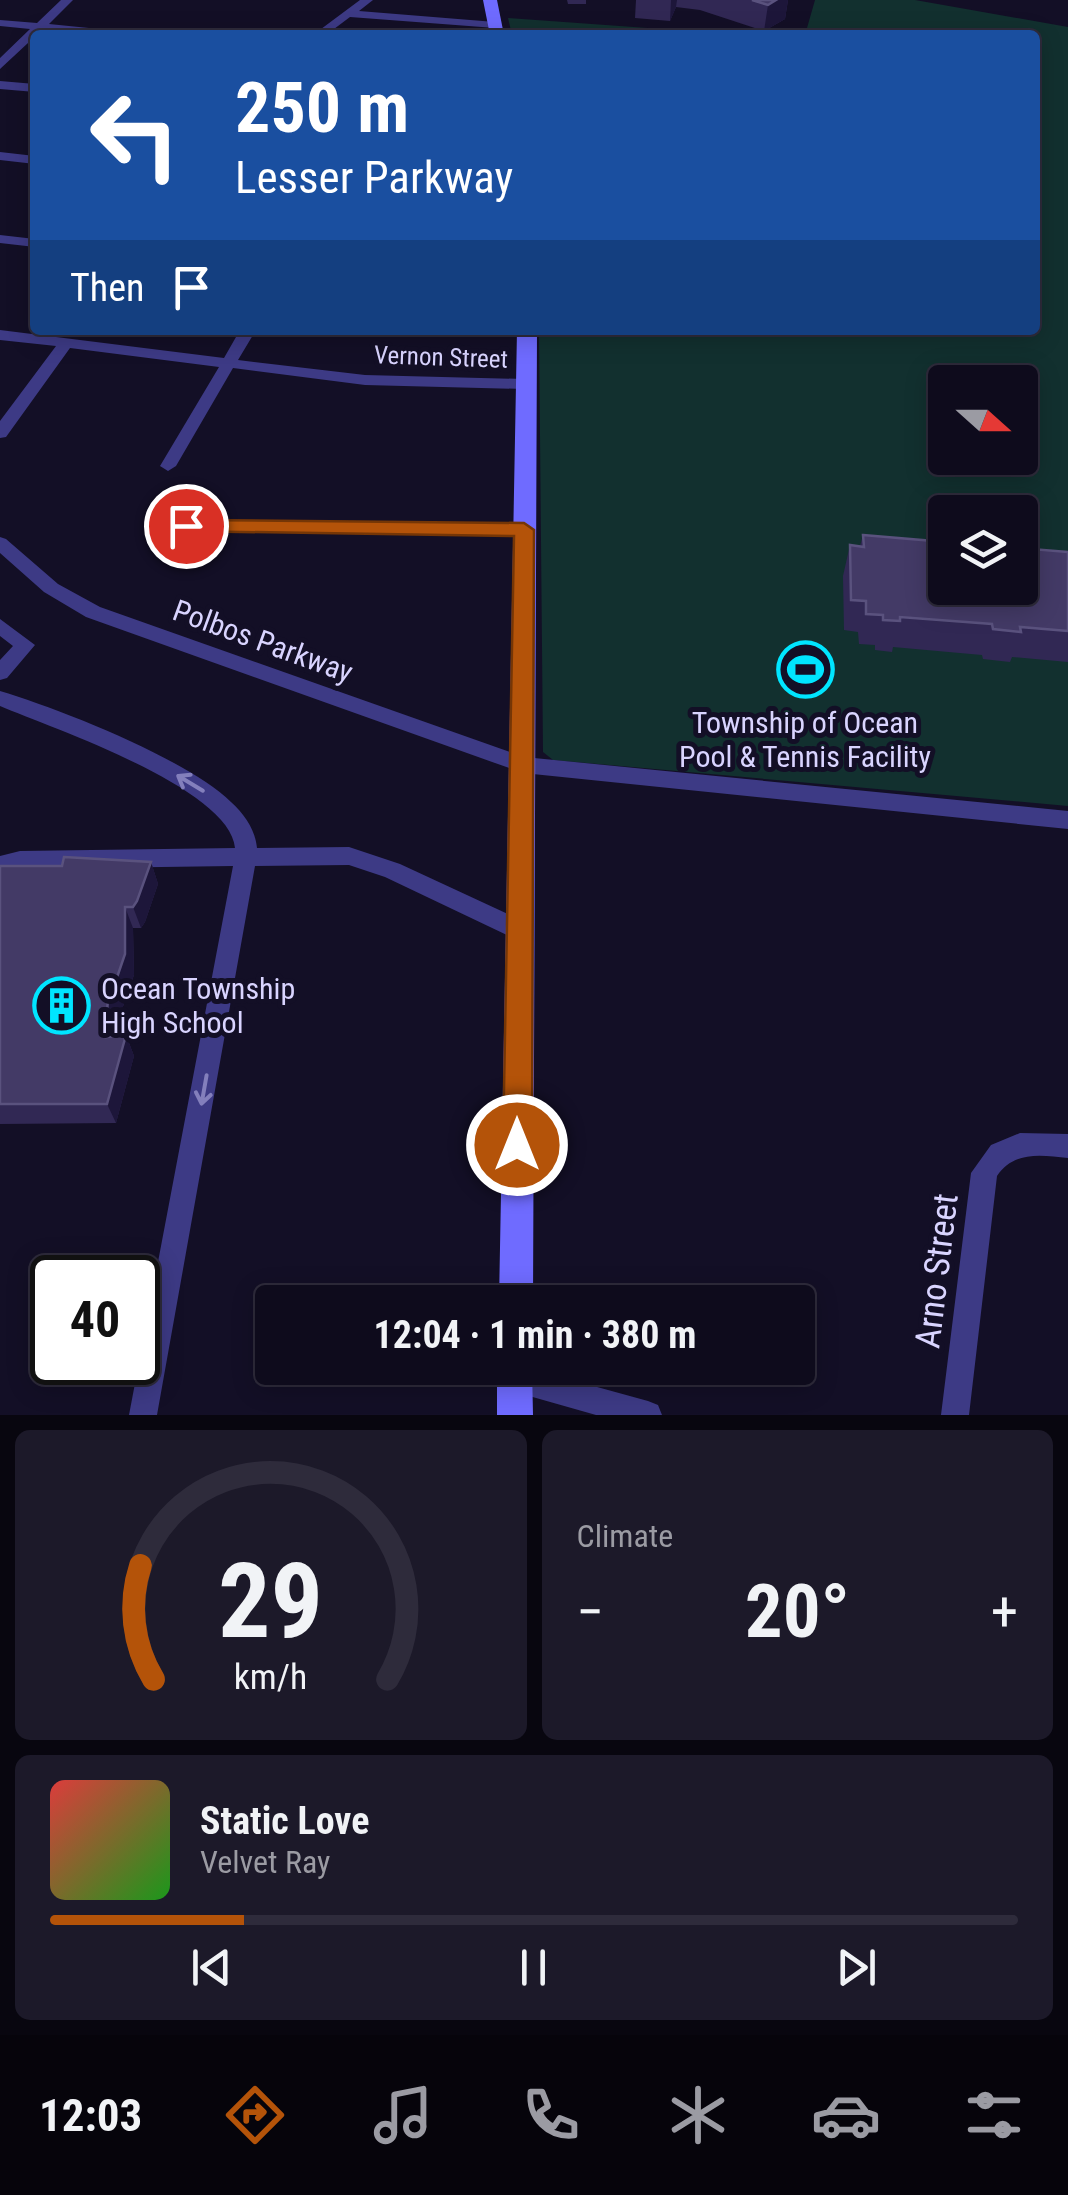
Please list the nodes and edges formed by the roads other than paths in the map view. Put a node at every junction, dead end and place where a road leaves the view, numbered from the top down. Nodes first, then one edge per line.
1 (67, 0) edge
2 (367, 0) edge
3 (490, 0) edge
4 (349, 14) junction
5 (0, 22) edge
6 (40, 26) junction
7 (36, 30) edge
8 (80, 30) edge
9 (326, 30) edge
10 (496, 30) edge
11 (30, 36) edge
12 (0, 65) edge
13 (0, 84) edge
14 (30, 87) edge
15 (0, 156) edge
16 (30, 159) edge
17 (0, 238) edge
18 (30, 241) edge
19 (0, 334) edge
20 (245, 335) edge
21 (526, 335) edge
22 (66, 343) junction
23 (228, 364) junction
24 (524, 384) junction
25 (0, 434) edge
26 (168, 466) dead end
27 (186, 526) dead end
28 (524, 530) junction
29 (0, 543) edge
30 (0, 626) edge
31 (0, 673) edge
32 (0, 698) edge
33 (523, 765) junction
34 (1068, 820) edge
35 (246, 856) junction
36 (0, 865) edge
37 (519, 930) junction
38 (1068, 1146) edge
39 (516, 1285) edge
40 (516, 1385) edge
41 (554, 1385) edge
42 (143, 1415) edge
43 (515, 1415) edge
44 (648, 1415) edge
45 (956, 1415) edge

1 - 6 street
2 - 4 street
3 - 10 street
4 - 9 street
4 - 10 street
5 - 6 street
6 - 7 street
6 - 8 street
11 - 12 street
13 - 14 street
15 - 16 street
17 - 18 street
19 - 22 street, Vernon Street
20 - 23 street
21 - 24 street
22 - 23 street, Vernon Street
22 - 25 street
23 - 24 street, Vernon Street
23 - 26 street
24 - 28 street
27 - 28 street
28 - 33 street
29 - 33 street, Polbos Parkway
30 - 31 street
35 -> 32 street
33 - 34 street, Polbos Parkway
33 - 37 street
35 - 36 street
35 - 37 street
35 -> 42 street
37 - 39 street
38 - 45 street, Arno Street
40 - 43 street
41 - 44 street

